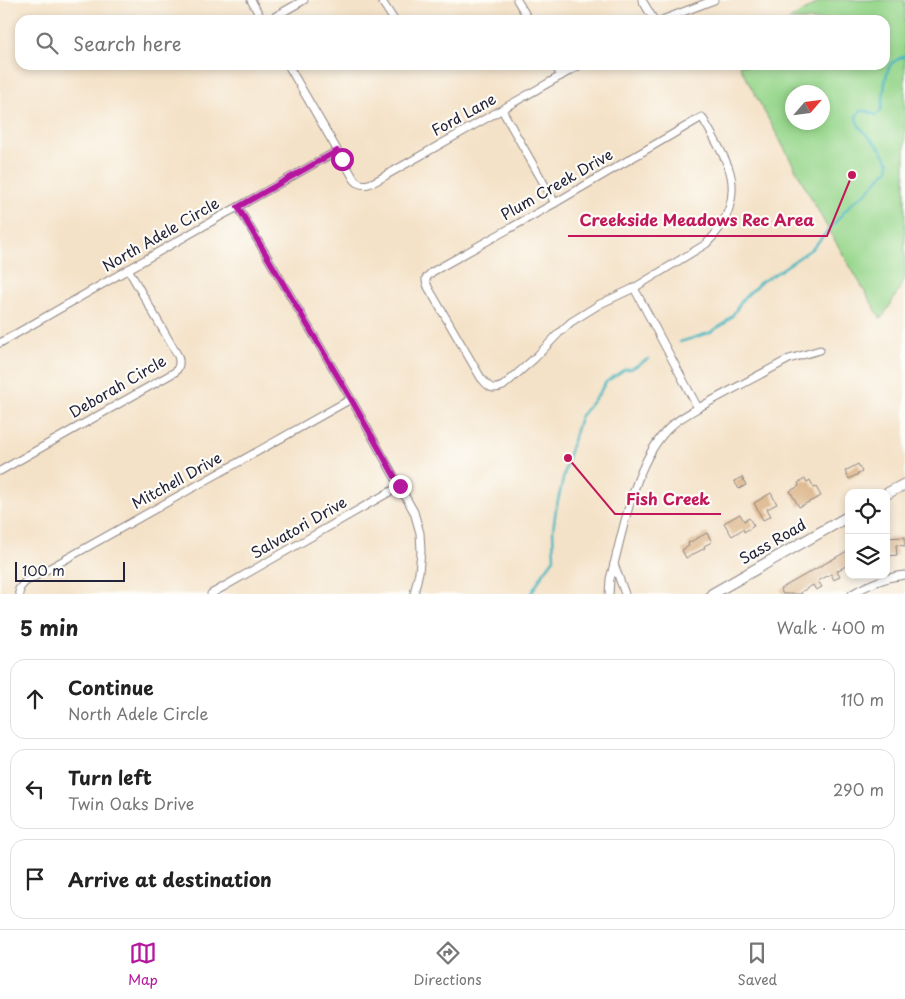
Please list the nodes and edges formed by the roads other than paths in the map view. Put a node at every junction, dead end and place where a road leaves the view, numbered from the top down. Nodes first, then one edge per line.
1 (251, 0) edge
2 (304, 0) edge
3 (381, 0) edge
4 (518, 0) edge
5 (642, 0) edge
6 (714, 0) edge
7 (259, 15) edge
8 (278, 15) edge
9 (391, 15) edge
10 (526, 15) edge
11 (651, 15) edge
12 (675, 15) edge
13 (291, 70) edge
14 (558, 70) edge
15 (571, 70) edge
16 (561, 76) junction
17 (502, 110) junction
18 (337, 151) junction
19 (556, 203) junction
20 (238, 207) junction
21 (128, 269) junction
22 (634, 288) junction
23 (0, 343) edge
24 (820, 350) dead end
25 (351, 399) junction
26 (698, 408) junction
27 (0, 472) edge
28 (905, 484) edge
29 (400, 486) junction
30 (890, 492) edge
31 (845, 518) edge
32 (614, 564) junction
33 (905, 576) edge
34 (20, 591) edge
35 (211, 594) edge
36 (414, 594) edge
37 (609, 594) edge
38 (625, 594) edge
39 (712, 594) edge
40 (852, 594) edge

1 - 7 street
2 - 8 street
3 - 9 street
4 - 10 street
5 - 11 street
6 - 12 street
13 - 18 street
14 - 16 street
15 - 16 street, Ford Lane
16 - 17 street, Ford Lane
17 - 18 street, Ford Lane
17 - 19 street
18 - 20 street, North Adele Circle
19 - 22 street, Plum Creek Drive
19 - 22 street, Plum Creek Drive
20 - 21 street, North Adele Circle
20 - 25 street
21 - 23 street, North Adele Circle
21 - 27 street, Deborah Circle
22 - 26 street
24 - 26 street
25 - 29 street
25 - 34 street, Mitchell Drive
26 - 32 street
28 - 30 street
29 - 35 street, Salvatori Drive
29 - 36 street
31 - 39 street, Sass Road
32 - 37 street
32 - 38 street
33 - 40 street

